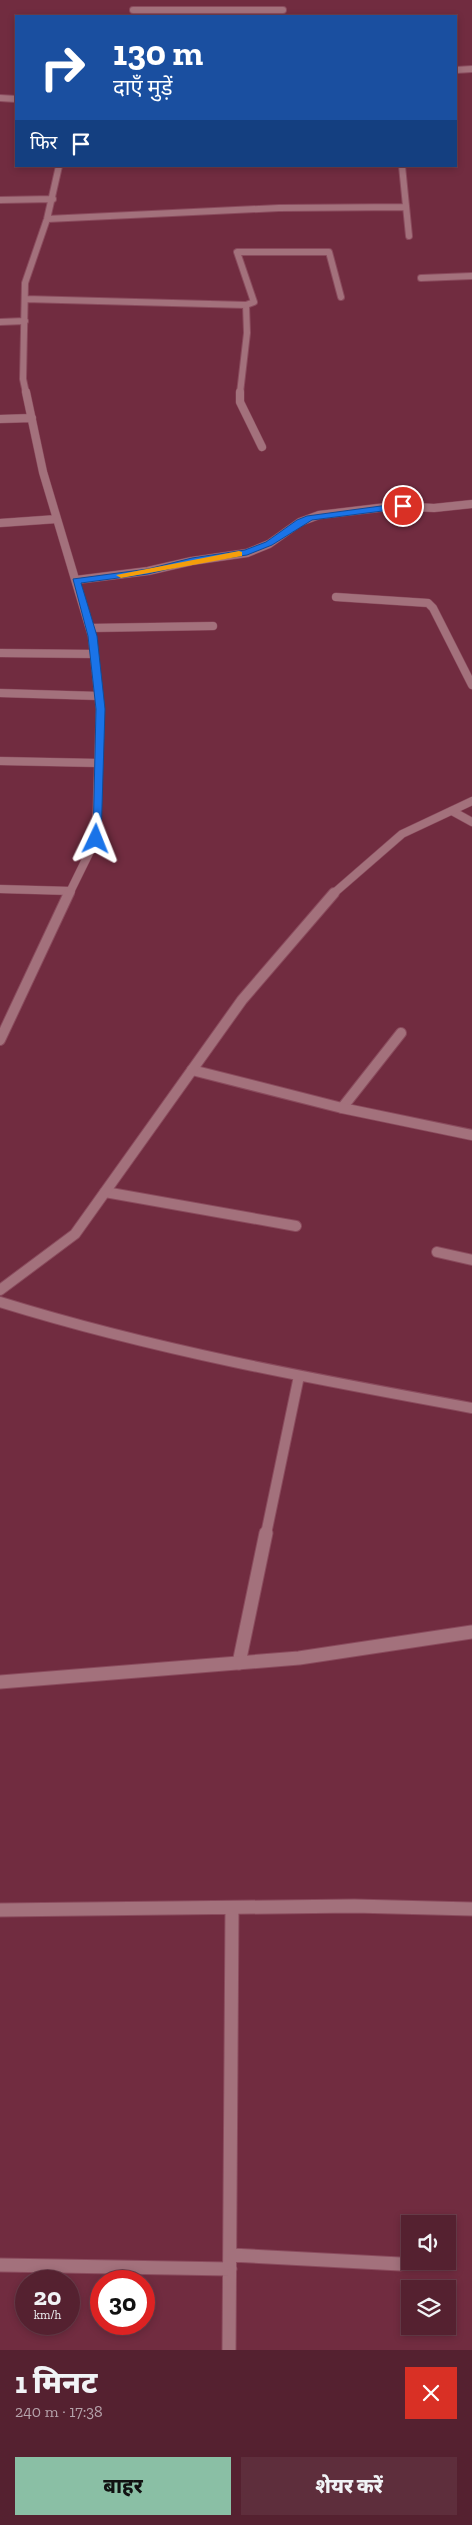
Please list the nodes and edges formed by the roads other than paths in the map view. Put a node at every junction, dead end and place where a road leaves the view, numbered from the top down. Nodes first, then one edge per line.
1 (133, 10) edge
2 (283, 11) edge
3 (457, 70) edge
4 (472, 70) edge
5 (0, 98) edge
6 (15, 98) edge
7 (59, 167) edge
8 (402, 167) edge
9 (53, 199) junction
10 (0, 200) edge
11 (406, 207) junction
12 (47, 219) junction
13 (409, 236) dead end
14 (472, 276) edge
15 (421, 278) dead end
16 (341, 297) dead end
17 (25, 299) junction
18 (246, 305) junction
19 (25, 321) junction
20 (0, 322) edge
21 (32, 418) junction
22 (0, 419) edge
23 (262, 448) dead end
24 (472, 504) edge
25 (57, 519) junction
26 (0, 523) edge
27 (76, 580) junction
28 (336, 598) dead end
29 (213, 626) dead end
30 (90, 628) junction
31 (0, 653) edge
32 (94, 654) junction
33 (472, 685) edge
34 (0, 693) edge
35 (99, 696) junction
36 (0, 761) edge
37 (98, 764) junction
38 (472, 801) edge
39 (452, 811) junction
40 (472, 822) edge
41 (0, 889) edge
42 (71, 890) junction
43 (401, 1033) dead end
44 (0, 1040) edge
45 (192, 1070) junction
46 (342, 1108) junction
47 (472, 1135) edge
48 (105, 1192) junction
49 (296, 1226) dead end
50 (437, 1252) dead end
51 (472, 1260) edge
52 (0, 1290) edge
53 (0, 1302) edge
54 (299, 1376) junction
55 (472, 1408) edge
56 (472, 1632) edge
57 (238, 1663) junction
58 (0, 1682) edge
59 (232, 1908) junction
60 (472, 1909) edge
61 (0, 1910) edge
62 (230, 2262) junction
63 (400, 2264) dead end
64 (0, 2265) edge
65 (229, 2350) edge

1 - 2 street
3 - 4 street
5 - 6 street
7 - 9 street
8 - 11 street
9 - 10 street
9 - 12 street
11 - 12 street
11 - 13 street
12 - 17 street
14 - 15 street
16 - 18 street
17 - 18 street
17 - 19 street
18 - 23 street
19 - 20 street
19 - 21 street
21 - 22 street
21 - 25 street
24 - 27 street
25 - 26 street
25 - 27 street
27 - 30 street
28 - 33 street
29 - 30 street
30 - 32 street
31 - 32 street
32 - 35 street
34 - 35 street
35 - 37 street
36 - 37 street
37 - 42 street
38 - 39 street
39 - 40 street
39 - 45 street
41 - 42 street
42 - 44 street
43 - 46 street
45 - 46 street
45 - 48 street
46 - 47 street
48 - 49 street
48 - 52 street
50 - 51 street
53 - 54 street
54 - 55 street
54 - 57 street
56 - 57 street
57 - 58 street
59 - 60 street
59 - 61 street
59 - 62 street
62 - 63 street
62 - 64 street
62 - 65 street

